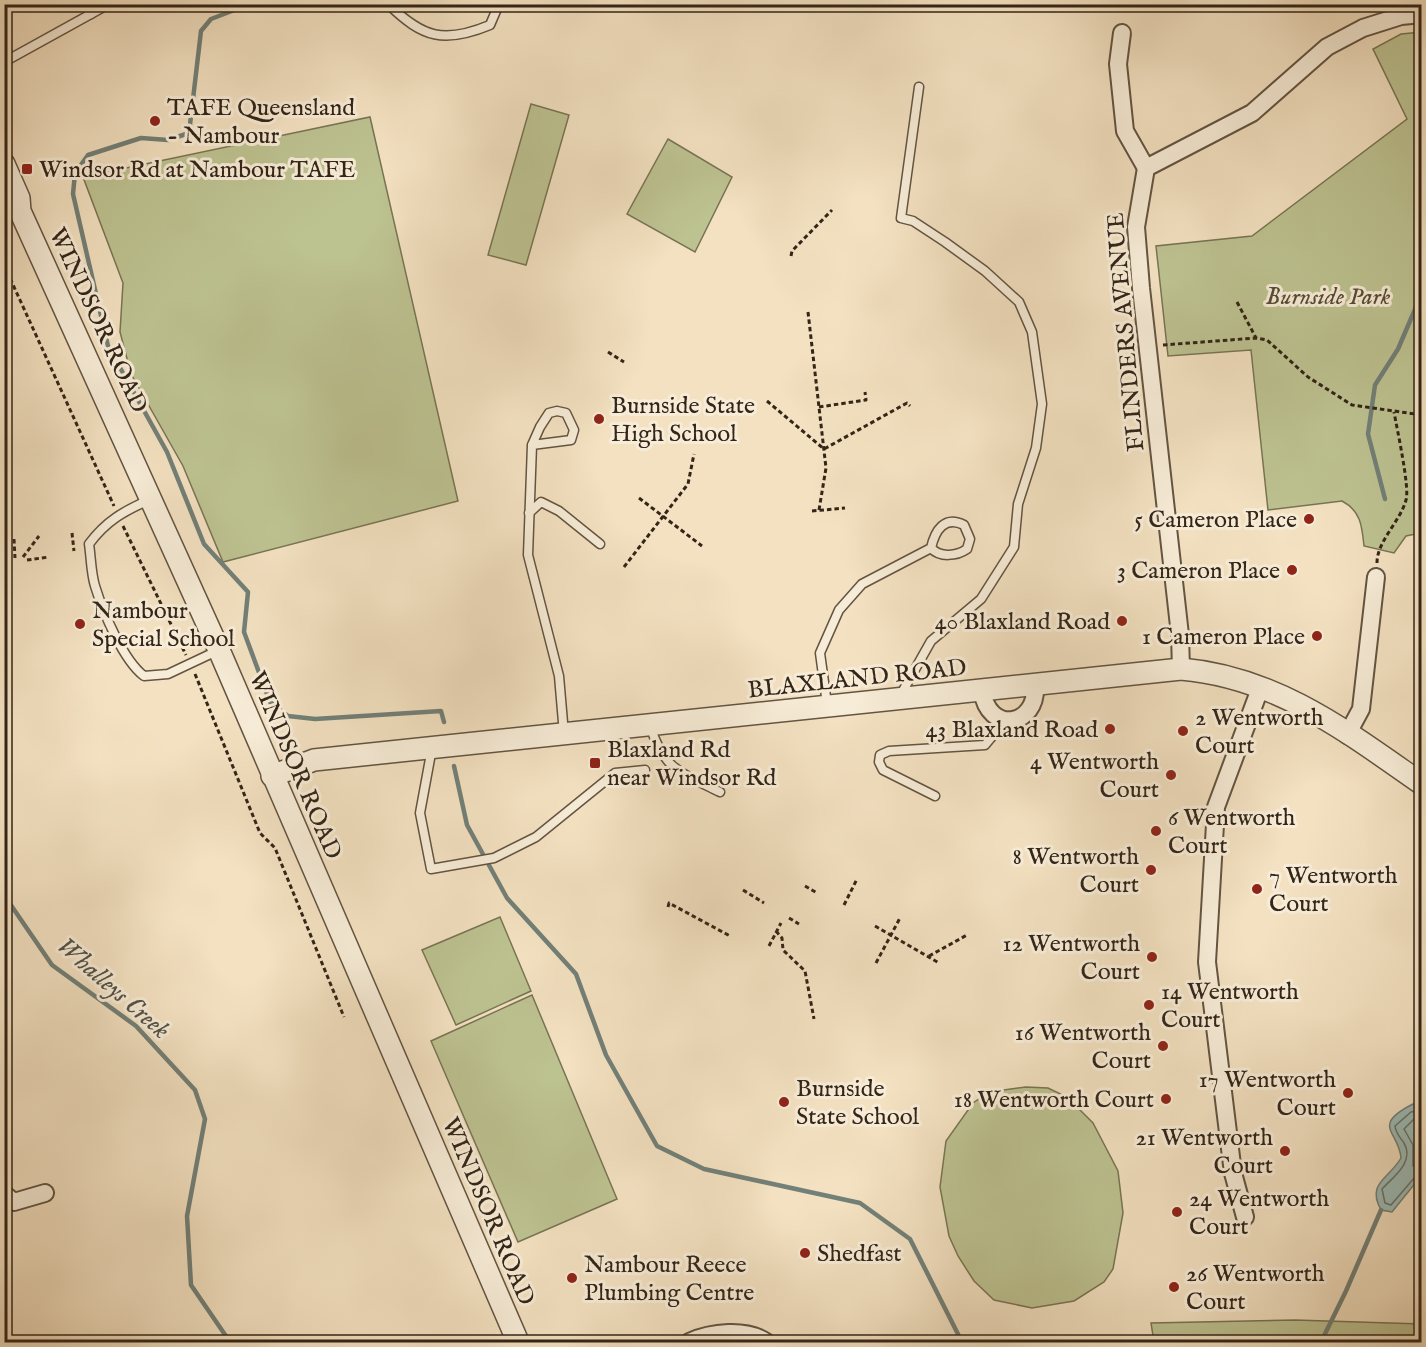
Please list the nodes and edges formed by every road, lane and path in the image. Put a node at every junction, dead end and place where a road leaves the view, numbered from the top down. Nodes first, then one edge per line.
1 (85, 4) edge
2 (108, 4) edge
3 (388, 4) edge
4 (499, 4) edge
5 (91, 14) junction
6 (1422, 14) edge
7 (1122, 33) dead end
8 (4, 62) edge
9 (919, 87) dead end
10 (4, 164) edge
11 (1146, 168) junction
12 (4, 193) edge
13 (832, 210) dead end
14 (20, 211) junction
15 (791, 256) dead end
16 (4, 265) edge
17 (1237, 302) dead end
18 (808, 312) dead end
19 (1256, 338) junction
20 (1146, 347) junction
21 (608, 352) dead end
22 (624, 362) dead end
23 (865, 392) dead end
24 (767, 401) dead end
25 (910, 406) dead end
26 (819, 407) junction
27 (1394, 412) junction
28 (1422, 415) edge
29 (532, 445) junction
30 (824, 449) junction
31 (694, 454) dead end
32 (639, 498) dead end
33 (153, 499) junction
34 (845, 508) dead end
35 (819, 510) junction
36 (812, 511) dead end
37 (530, 513) junction
38 (117, 514) junction
39 (663, 517) junction
40 (72, 533) dead end
41 (39, 536) dead end
42 (14, 539) dead end
43 (600, 544) dead end
44 (702, 546) dead end
45 (931, 548) junction
46 (74, 551) dead end
47 (23, 557) dead end
48 (49, 557) dead end
49 (15, 558) dead end
50 (27, 560) dead end
51 (624, 567) dead end
52 (1376, 577) joint
53 (219, 650) junction
54 (190, 664) junction
55 (1181, 669) junction
56 (1035, 685) junction
57 (1261, 686) junction
58 (982, 690) junction
59 (899, 699) junction
60 (827, 706) junction
61 (1005, 721) junction
62 (649, 725) junction
63 (564, 734) junction
64 (1347, 735) junction
65 (432, 748) junction
66 (645, 770) dead end
67 (272, 776) junction
68 (1422, 784) edge
69 (720, 792) dead end
70 (935, 796) dead end
71 (858, 879) dead end
72 (805, 886) dead end
73 (743, 890) dead end
74 (817, 893) dead end
75 (764, 903) dead end
76 (844, 905) dead end
77 (668, 907) dead end
78 (789, 918) dead end
79 (900, 918) dead end
80 (780, 923) dead end
81 (800, 924) dead end
82 (876, 926) dead end
83 (776, 932) junction
84 (967, 934) dead end
85 (891, 935) junction
86 (730, 936) dead end
87 (769, 946) dead end
88 (928, 957) junction
89 (876, 963) dead end
90 (939, 963) dead end
91 (344, 1017) dead end
92 (814, 1019) dead end
93 (4, 1194) edge
94 (45, 1194) dead end
95 (1245, 1217) dead end
96 (518, 1342) edge
97 (689, 1342) edge
98 (766, 1342) edge

1 - 5 lane
2 - 5 lane
3 - 4 lane
5 - 8 lane
6 - 11 street
7 - 11 street
9 - 59 lane
10 - 14 street, WINDSOR ROAD
11 - 20 street, FLINDERS AVENUE
12 - 14 street, WINDSOR ROAD
13 - 15 path
14 - 33 street, WINDSOR ROAD
16 - 38 path
17 - 19 path
18 - 26 path
19 - 20 path
19 - 27 path
20 - 55 street, FLINDERS AVENUE
21 - 22 path
23 - 26 path
24 - 30 path
25 - 30 path
26 - 30 path
27 - 28 path
27 - 52 path
29 - 29 lane
29 - 37 lane
30 - 35 path
31 - 39 path
32 - 39 path
33 - 38 lane
33 - 53 street, WINDSOR ROAD
34 - 35 path
35 - 36 path
37 - 43 lane
37 - 63 lane
38 - 54 path
38 - 54 lane
39 - 44 path
39 - 51 path
40 - 46 path
41 - 47 path
42 - 49 path
45 - 45 lane
45 - 60 lane
48 - 50 path
52 - 64 street
53 - 54 lane
53 - 67 street, WINDSOR ROAD
54 - 91 path
55 - 56 street, BLAXLAND ROAD
55 - 57 street, BLAXLAND ROAD
56 - 58 street, BLAXLAND ROAD
56 - 61 street
57 - 64 street, BLAXLAND ROAD
57 - 95 street
58 - 59 street, BLAXLAND ROAD
58 - 61 street
59 - 60 street, BLAXLAND ROAD
60 - 62 street, BLAXLAND ROAD
61 - 70 lane
62 - 63 street, BLAXLAND ROAD
62 - 69 lane
63 - 65 street, BLAXLAND ROAD
64 - 68 street, BLAXLAND ROAD
65 - 66 lane
65 - 67 street, BLAXLAND ROAD
67 - 96 street, WINDSOR ROAD
71 - 76 path
72 - 74 path
73 - 75 path
77 - 86 path
78 - 81 path
79 - 85 path
80 - 83 path
82 - 85 path
83 - 87 path
83 - 92 path
84 - 88 path
85 - 88 path
85 - 89 path
88 - 90 path
93 - 94 street
97 - 98 street

